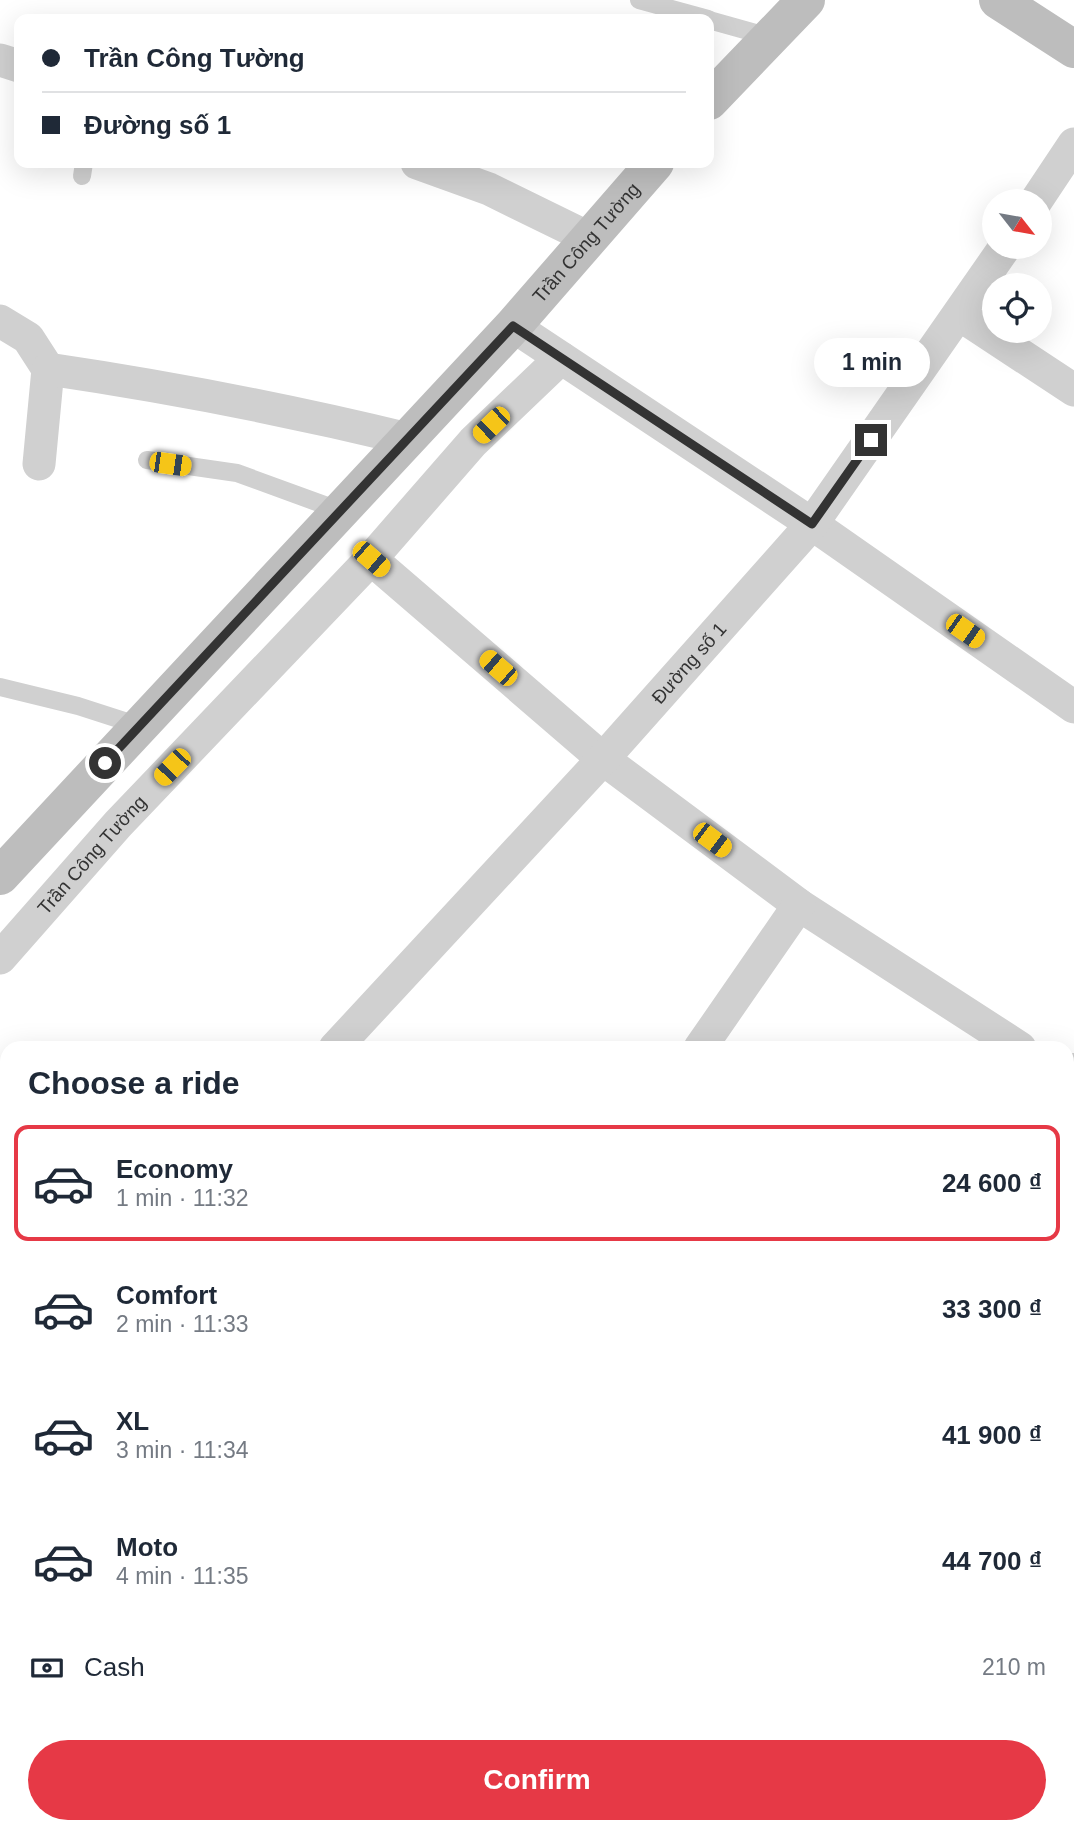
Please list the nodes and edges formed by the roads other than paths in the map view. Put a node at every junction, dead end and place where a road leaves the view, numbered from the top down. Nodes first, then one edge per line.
1 (639, 0) edge
2 (807, 0) edge
3 (998, 0) edge
4 (690, 14) edge
5 (714, 21) edge
6 (770, 37) junction
7 (1074, 49) edge
8 (714, 96) edge
9 (1074, 144) edge
10 (432, 168) edge
11 (651, 168) edge
12 (1044, 189) edge
13 (589, 238) junction
14 (997, 259) edge
15 (960, 315) junction
16 (0, 321) edge
17 (513, 326) junction
18 (561, 358) junction
19 (48, 369) junction
20 (1074, 390) edge
21 (408, 439) junction
22 (147, 460) dead end
23 (39, 464) dead end
24 (341, 511) junction
25 (812, 524) junction
26 (371, 559) junction
27 (0, 687) edge
28 (1074, 707) edge
29 (140, 726) junction
30 (603, 759) junction
31 (0, 876) edge
32 (799, 905) junction
33 (0, 958) edge
34 (341, 1041) edge
35 (706, 1041) edge
36 (1009, 1041) edge

1 - 4 lane
2 - 6 main road
3 - 7 main road
5 - 6 lane
6 - 8 main road
9 - 12 street
10 - 13 street
11 - 13 main road, Trần Công Tường
13 - 17 main road, Trần Công Tường
14 - 15 street, Đường số 1
15 - 20 street
15 - 25 street, Đường số 1
16 - 19 street
17 - 18 street
17 - 21 main road, Trần Công Tường
18 - 25 street
18 - 26 street, Trần Công Tường
19 - 21 street
19 - 23 street
21 - 24 main road, Trần Công Tường
22 - 24 lane
24 - 29 main road, Trần Công Tường
25 - 28 street
25 - 30 street, Đường số 1
26 - 30 street
26 - 33 street, Trần Công Tường
27 - 29 lane
29 - 31 main road, Trần Công Tường
30 - 32 street
30 - 34 street, Đường số 1
32 - 35 street
32 - 36 street

